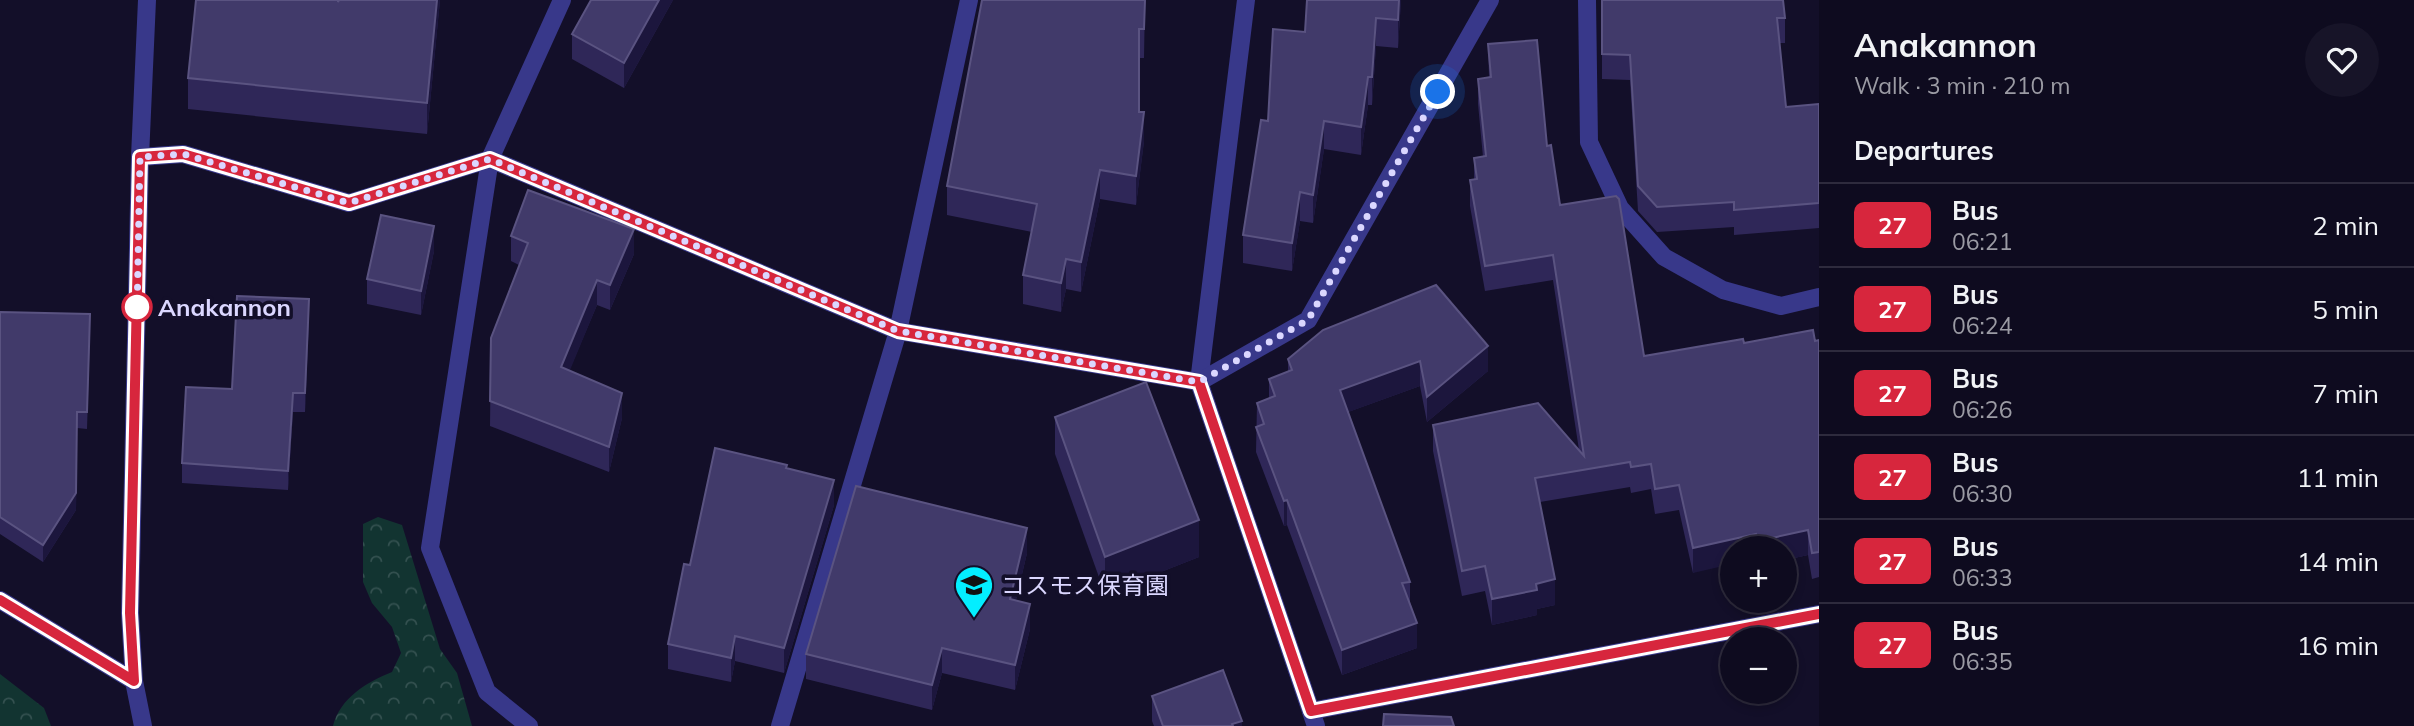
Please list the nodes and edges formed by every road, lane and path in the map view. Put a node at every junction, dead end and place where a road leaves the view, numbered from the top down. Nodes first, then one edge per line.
1 (562, 0) edge
2 (969, 0) edge
3 (1247, 0) edge
4 (1490, 0) edge
5 (1587, 0) edge
6 (142, 3) edge
7 (140, 157) junction
8 (490, 159) junction
9 (1819, 297) edge
10 (898, 331) junction
11 (1199, 382) junction
12 (0, 600) edge
13 (1819, 614) edge
14 (134, 681) junction
15 (1314, 719) edge
16 (143, 726) edge
17 (528, 726) edge
18 (780, 726) edge

1 - 8 street
2 - 10 street
3 - 11 street
4 - 11 street
5 - 9 street
6 - 7 street
7 - 8 street
7 - 14 street
8 - 10 street
8 - 17 street
10 - 11 street
10 - 18 street
11 - 15 street
12 - 14 street
13 - 15 street
14 - 16 street

